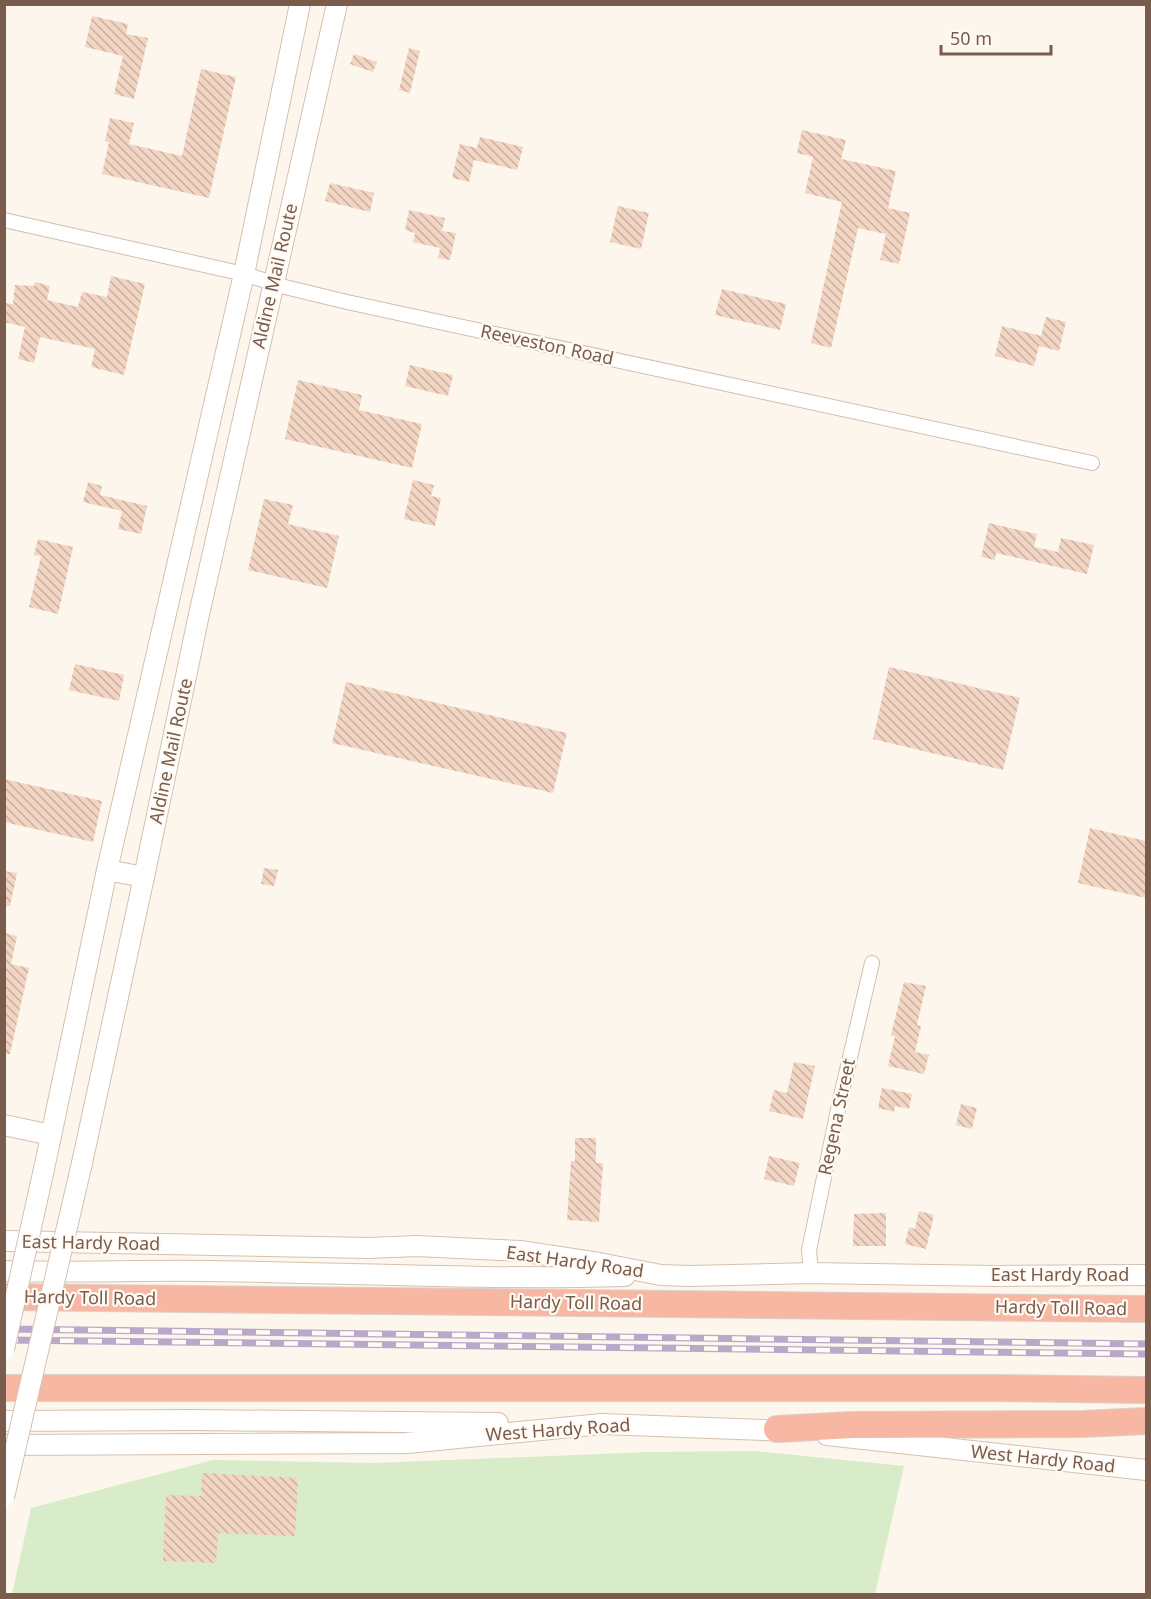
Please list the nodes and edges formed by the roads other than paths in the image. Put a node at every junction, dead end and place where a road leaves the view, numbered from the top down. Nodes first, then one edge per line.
1 (300, 4) edge
2 (337, 4) edge
3 (4, 220) edge
4 (244, 274) junction
5 (274, 283) junction
6 (1092, 463) dead end
7 (166, 611) junction
8 (198, 619) junction
9 (107, 870) junction
10 (144, 877) junction
11 (872, 963) dead end
12 (4, 1125) edge
13 (51, 1135) junction
14 (4, 1241) edge
15 (14, 1271) edge
16 (57, 1271) junction
17 (811, 1273) junction
18 (661, 1275) junction
19 (1146, 1275) edge
20 (4, 1297) edge
21 (1146, 1309) edge
22 (4, 1349) edge
23 (4, 1388) edge
24 (1146, 1390) edge
25 (14, 1421) edge
26 (1146, 1421) edge
27 (602, 1424) junction
28 (777, 1429) junction
29 (4, 1445) edge
30 (1146, 1470) edge
31 (4, 1497) edge

1 - 4 main road, Aldine Mail Route
2 - 5 main road, Aldine Mail Route
3 - 4 street, Reeveston Road
4 - 5 street, Reeveston Road
4 - 7 main road, Aldine Mail Route
5 - 6 street, Reeveston Road
5 - 8 main road, Aldine Mail Route
7 - 8 main road
7 - 9 main road, Aldine Mail Route
8 - 10 main road, Aldine Mail Route
9 - 10 main road
9 - 13 main road, Aldine Mail Route
10 - 16 main road, Aldine Mail Route, bridge
11 - 17 street, Regena Street
12 - 13 main road
13 - 15 main road, Aldine Mail Route, bridge
14 - 18 main road, East Hardy Road
15 - 16 main road
15 - 22 main road, Aldine Mail Route, bridge
16 - 18 main road
16 - 25 main road, Aldine Mail Route, bridge
17 - 18 main road, East Hardy Road
17 - 19 main road, East Hardy Road
20 - 21 highway, Hardy Toll Road
23 - 24 highway
25 - 27 main road
25 - 31 main road, Aldine Mail Route, bridge
26 - 28 highway
27 - 28 main road, West Hardy Road
27 - 29 main road, West Hardy Road
28 - 30 main road, West Hardy Road

